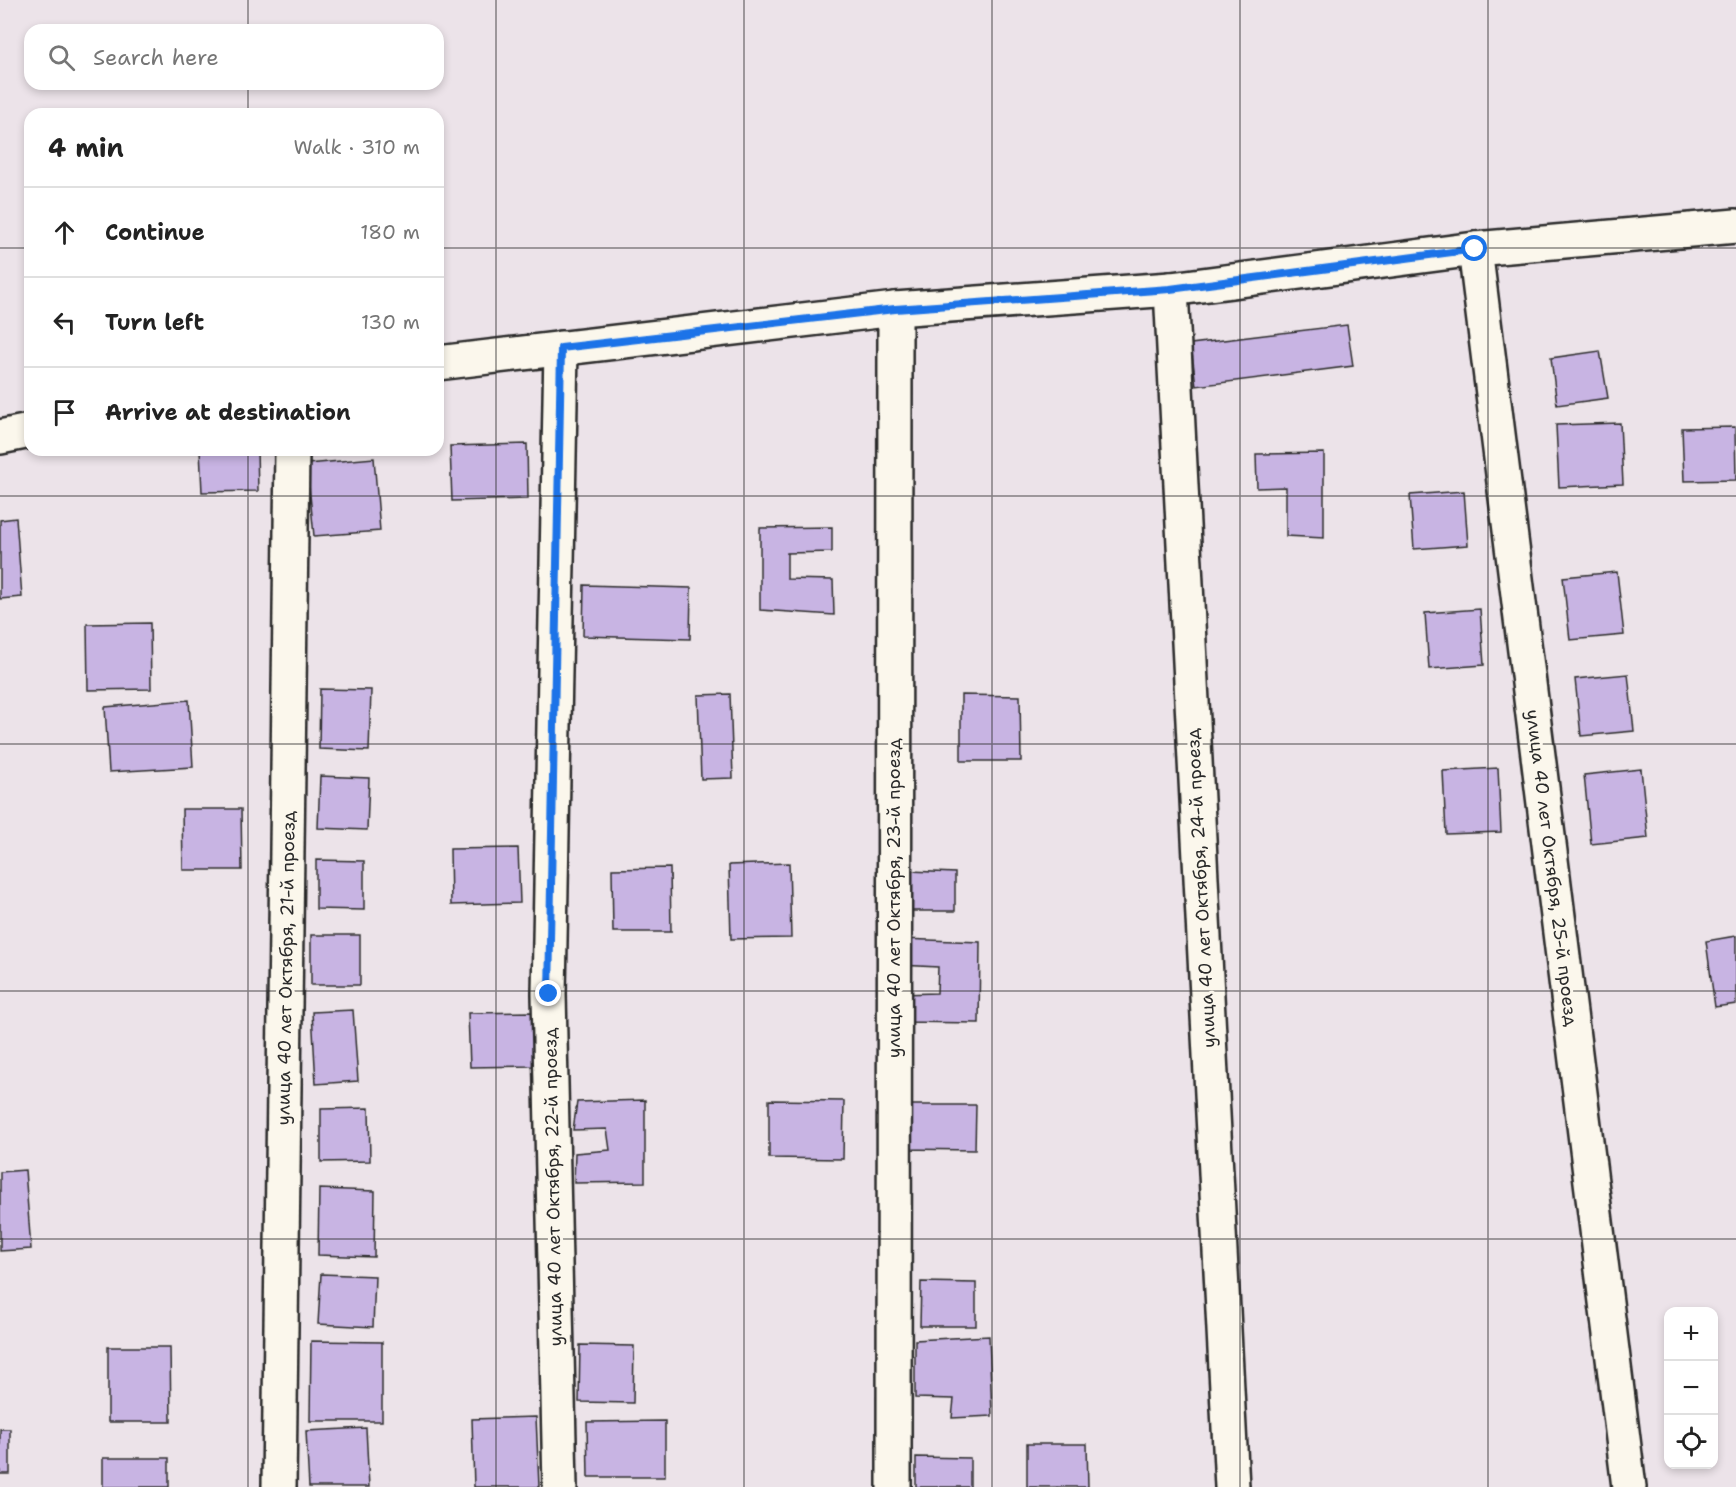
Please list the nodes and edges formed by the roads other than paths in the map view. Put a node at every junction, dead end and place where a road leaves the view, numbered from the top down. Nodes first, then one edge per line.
1 (1736, 226) edge
2 (1475, 249) junction
3 (1170, 289) junction
4 (895, 309) junction
5 (561, 348) junction
6 (444, 362) edge
7 (24, 432) edge
8 (0, 437) edge
9 (292, 456) edge
10 (279, 1487) edge
11 (560, 1487) edge
12 (894, 1487) edge
13 (1232, 1487) edge
14 (1629, 1487) edge

1 - 2 street
2 - 3 street
2 - 14 street, улица 40 лет Октября, 25-й проезд
3 - 4 street
3 - 13 street, улица 40 лет Октября, 24-й проезд
4 - 5 street
4 - 12 street, улица 40 лет Октября, 23-й проезд
5 - 6 street
5 - 11 street, улица 40 лет Октября, 22-й проезд
7 - 8 street
9 - 10 street, улица 40 лет Октября, 21-й проезд

